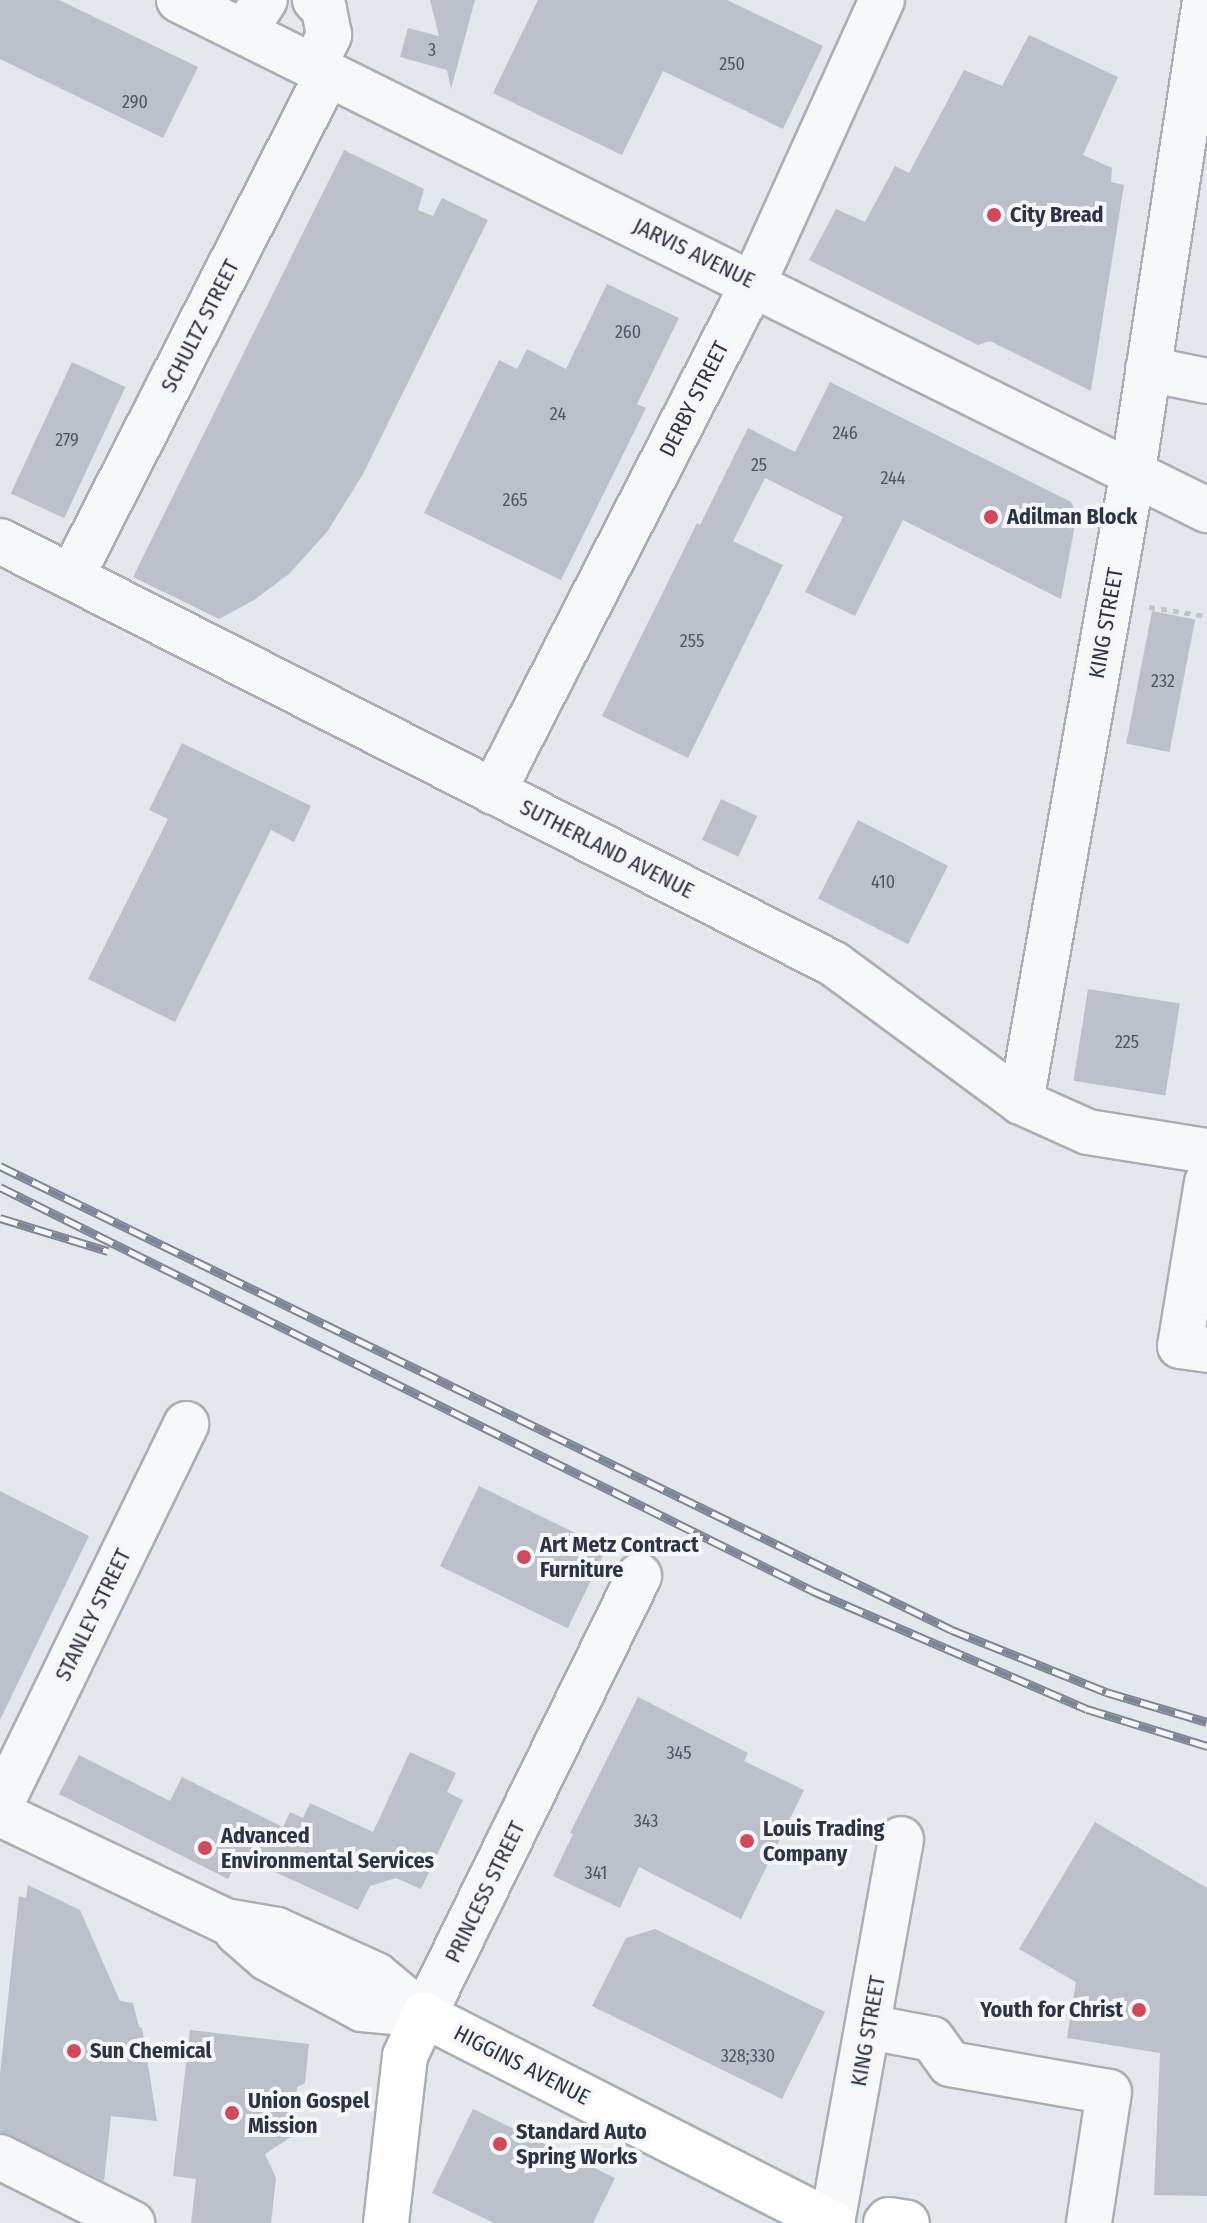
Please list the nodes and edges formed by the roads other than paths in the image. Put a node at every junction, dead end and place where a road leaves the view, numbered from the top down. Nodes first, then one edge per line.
1 (179, 0) edge
2 (315, 0) edge
3 (882, 0) edge
4 (1205, 0) edge
5 (254, 16) edge
6 (320, 72) junction
7 (1200, 76) edge
8 (754, 282) junction
9 (1148, 369) junction
10 (1207, 381) edge
11 (1133, 471) junction
12 (1207, 510) edge
13 (0, 541) edge
14 (72, 576) junction
15 (493, 792) junction
16 (1021, 1102) junction
17 (1207, 1151) edge
18 (1207, 1182) edge
19 (1207, 1350) edge
20 (186, 1424) dead end
21 (639, 1576) dead end
22 (0, 1806) edge
23 (0, 1814) edge
24 (901, 1839) dead end
25 (424, 2015) junction
26 (869, 2027) junction
27 (0, 2157) edge
28 (132, 2223) edge
29 (386, 2223) edge
30 (832, 2223) edge
31 (886, 2223) edge
32 (907, 2223) edge
33 (1089, 2223) edge

1 - 5 street, JARVIS AVENUE
2 - 6 street, SCHULTZ STREET
3 - 8 street, DERBY STREET
4 - 7 street, KING STREET
5 - 6 street, JARVIS AVENUE
6 - 8 street, JARVIS AVENUE
6 - 14 street, SCHULTZ STREET
7 - 9 street, KING STREET
8 - 11 street, JARVIS AVENUE
8 - 15 street, DERBY STREET
9 - 10 street
9 - 11 street, KING STREET
11 - 12 street, JARVIS AVENUE
11 - 16 street, KING STREET
13 - 14 street, SUTHERLAND AVENUE
14 - 15 street, SUTHERLAND AVENUE
15 - 16 street, SUTHERLAND AVENUE
16 - 17 street, SUTHERLAND AVENUE
18 - 19 street
20 - 22 street, STANLEY STREET
21 - 25 street, PRINCESS STREET
23 - 25 street, HIGGINS AVENUE
24 - 26 street, KING STREET
25 - 29 main road, PRINCESS STREET
25 - 30 main road, HIGGINS AVENUE
26 - 30 street, KING STREET
26 - 33 street
27 - 28 street
31 - 32 main road

